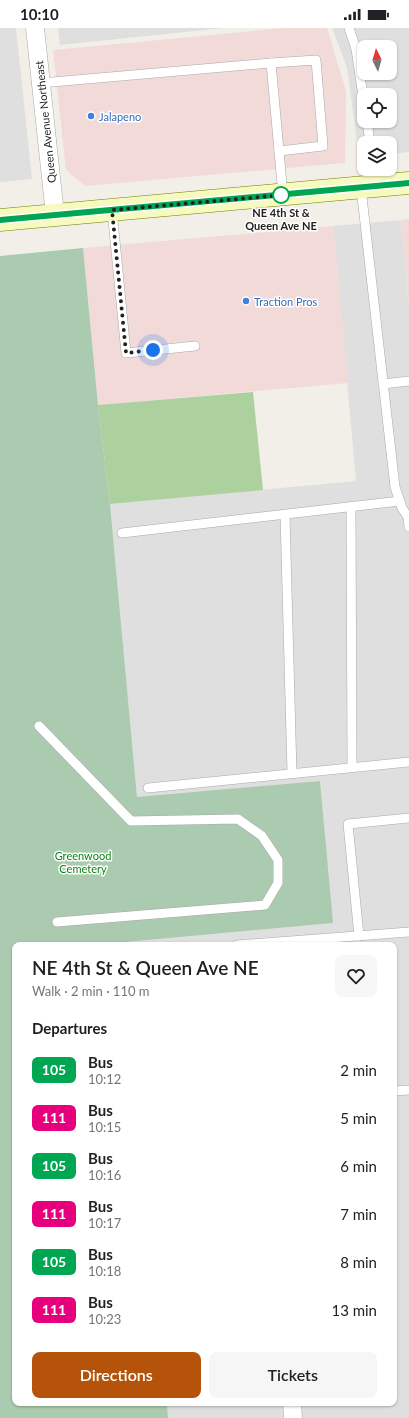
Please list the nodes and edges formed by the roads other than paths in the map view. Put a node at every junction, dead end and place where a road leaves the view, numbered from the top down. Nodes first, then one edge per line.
1 (35, 28) edge
2 (349, 28) edge
3 (271, 63) junction
4 (41, 83) junction
5 (362, 88) edge
6 (279, 151) junction
7 (370, 181) edge
8 (409, 184) edge
9 (283, 195) junction
10 (112, 210) junction
11 (55, 215) junction
12 (0, 220) edge
13 (195, 346) dead end
14 (409, 382) edge
15 (383, 384) junction
16 (400, 501) junction
17 (351, 507) junction
18 (285, 514) junction
19 (409, 527) edge
20 (122, 533) dead end
21 (39, 726) dead end
22 (409, 762) edge
23 (352, 767) junction
24 (292, 774) junction
25 (148, 788) dead end
26 (409, 818) edge
27 (57, 922) dead end
28 (409, 932) edge
29 (359, 936) junction
30 (304, 942) edge
31 (409, 1090) edge
32 (397, 1091) edge
33 (292, 1406) edge
34 (293, 1418) edge

1 - 4 street, Queen Avenue Northeast
2 - 5 lane
3 - 4 lane
3 - 6 lane
3 - 6 lane
4 - 11 street, Queen Avenue Northeast
6 - 9 lane
7 - 8 main road
7 - 9 main road
7 - 15 lane
9 - 10 main road
10 - 11 main road
10 - 13 lane
11 - 12 main road
14 - 15 lane
15 - 16 lane
16 - 17 lane
16 - 19 lane
17 - 18 lane
17 - 23 lane
18 - 20 lane
18 - 24 lane
21 - 27 lane
22 - 23 lane
23 - 24 lane
24 - 25 lane
26 - 29 lane
28 - 29 lane
29 - 30 lane
31 - 32 lane
33 - 34 street

